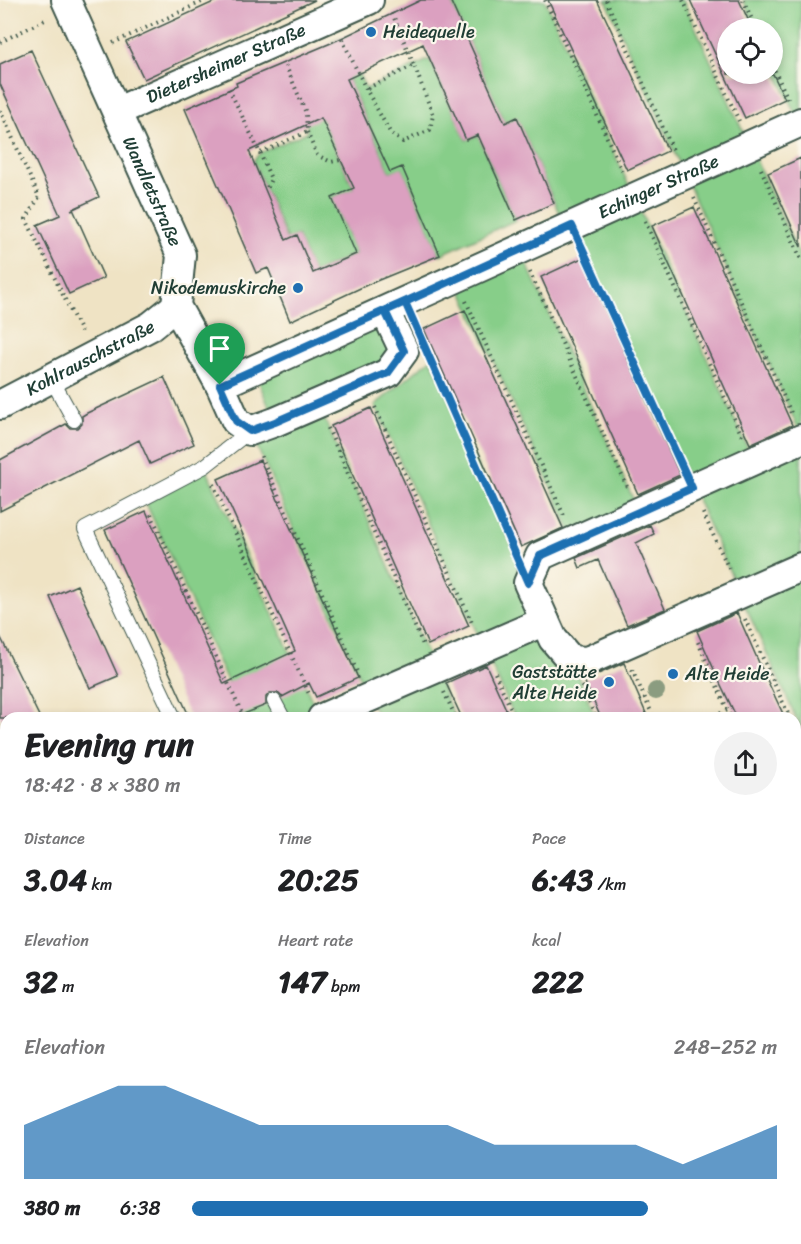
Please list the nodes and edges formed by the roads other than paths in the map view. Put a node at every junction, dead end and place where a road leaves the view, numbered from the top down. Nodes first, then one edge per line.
1 (68, 4) edge
2 (380, 4) edge
3 (118, 111) junction
4 (800, 123) edge
5 (176, 306) junction
6 (385, 311) junction
7 (51, 378) junction
8 (220, 385) junction
9 (0, 405) edge
10 (74, 420) dead end
11 (250, 431) junction
12 (799, 432) edge
13 (801, 567) edge
14 (545, 621) junction
15 (274, 701) dead end
16 (316, 708) edge
17 (171, 712) edge
18 (280, 712) edge

1 - 3 street, Wandletstraße
2 - 3 street, Dietersheimer Straße
3 - 5 street, Wandletstraße
4 - 6 street, Echinger Straße
5 - 7 street, Kohlrauschstraße
5 - 8 street
6 - 8 street, Echinger Straße
6 - 11 street
7 - 9 street, Kohlrauschstraße
7 - 10 lane
8 - 11 street
11 - 17 lane
12 - 14 street
13 - 14 street
14 - 16 street
15 - 18 lane

